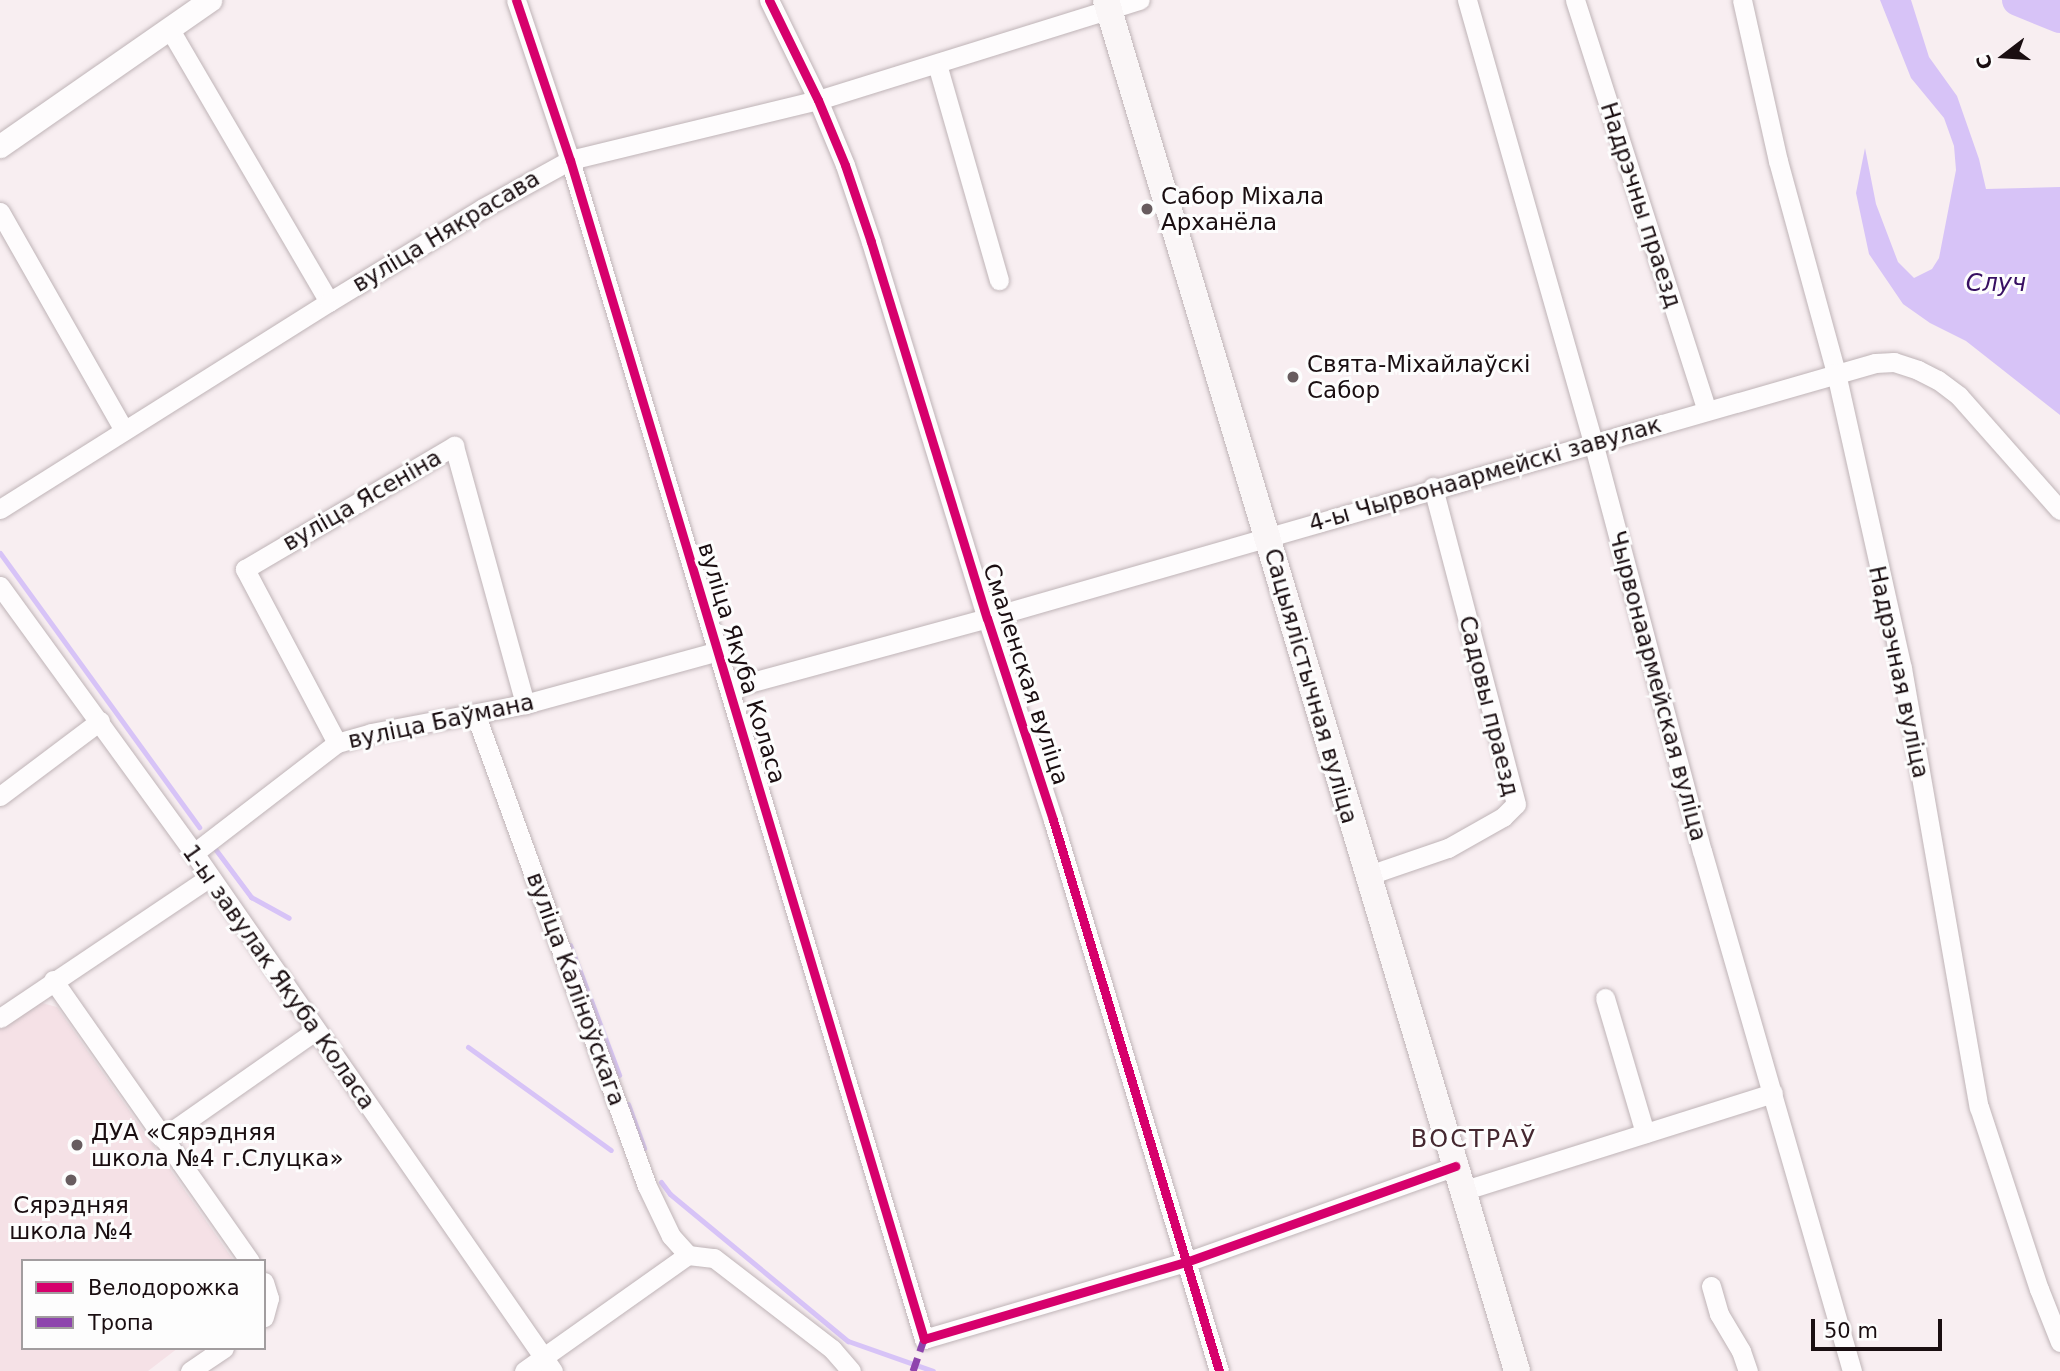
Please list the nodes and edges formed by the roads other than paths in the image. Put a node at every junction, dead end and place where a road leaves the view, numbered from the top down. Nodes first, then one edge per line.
1 (210, 0) edge
2 (516, 0) edge
3 (769, 0) edge
4 (1140, 0) edge
5 (1467, 0) edge
6 (1575, 0) edge
7 (1742, 0) edge
8 (1107, 5) edge
9 (169, 28) junction
10 (937, 64) junction
11 (818, 100) junction
12 (0, 146) edge
13 (570, 160) junction
14 (0, 212) edge
15 (999, 280) dead end
16 (329, 302) junction
17 (1836, 373) junction
18 (1707, 410) junction
19 (124, 430) junction
20 (1593, 442) junction
21 (1433, 488) junction
22 (0, 509) edge
23 (2060, 510) edge
24 (1267, 536) junction
25 (0, 586) edge
26 (987, 618) junction
27 (719, 651) junction
28 (730, 688) junction
29 (525, 705) junction
30 (476, 716) junction
31 (100, 721) junction
32 (337, 743) junction
33 (0, 796) edge
34 (194, 853) junction
35 (1366, 876) junction
36 (210, 877) junction
37 (53, 980) junction
38 (1605, 998) dead end
39 (0, 1018) edge
40 (316, 1030) junction
41 (1773, 1093) junction
42 (1645, 1133) junction
43 (162, 1138) junction
44 (1458, 1179) junction
45 (688, 1255) junction
46 (249, 1259) edge
47 (1186, 1262) junction
48 (1711, 1286) dead end
49 (266, 1288) edge
50 (266, 1309) edge
51 (2060, 1342) edge
52 (221, 1350) edge
53 (549, 1364) edge
54 (190, 1371) edge
55 (524, 1371) edge
56 (850, 1371) edge
57 (1219, 1371) edge
58 (1517, 1371) edge
59 (1748, 1371) edge
60 (1852, 1371) edge

1 - 9 street
2 - 13 street, вуліца Якуба Коласа
3 - 11 street, Смаленская вуліца
4 - 8 street, вуліца Някрасава
5 - 20 street, Чырвонаармейская вуліца
6 - 18 street, Надрэчны праезд
7 - 17 street, Надрэчная вуліца
8 - 10 street, вуліца Някрасава
8 - 24 main road, Сацыялістычная вуліца
9 - 12 street
9 - 16 street
10 - 11 street, вуліца Някрасава
10 - 15 street
11 - 13 street, вуліца Някрасава
11 - 26 street, Смаленская вуліца
13 - 16 street, вуліца Някрасава
13 - 27 street, вуліца Якуба Коласа
14 - 19 street
16 - 19 street, вуліца Някрасава
17 - 18 street, 4-ы Чырвонаармейскі завулак
17 - 23 street, 4-ы Чырвонаармейскі завулак
17 - 51 street, Надрэчная вуліца
18 - 20 street, 4-ы Чырвонаармейскі завулак
19 - 22 street, вуліца Някрасава
20 - 21 street, 4-ы Чырвонаармейскі завулак
20 - 41 street, Чырвонаармейская вуліца
21 - 24 street, 4-ы Чырвонаармейскі завулак
21 - 35 street, Садовы праезд
24 - 26 street, 4-ы Чырвонаармейскі завулак
24 - 35 main road, Сацыялістычная вуліца
25 - 31 street, 1-ы завулак Якуба Коласа
26 - 28 street, 4-ы Чырвонаармейскі завулак
26 - 47 street, Смаленская вуліца
27 - 28 street, вуліца Якуба Коласа
27 - 29 street, вуліца Баўмана
28 - 47 street, вуліца Якуба Коласа
29 - 30 street, вуліца Баўмана
29 - 32 street, вуліца Ясеніна
30 - 32 street, вуліца Баўмана
30 - 45 street, вуліца Каліноўскага
31 - 33 street
31 - 34 street, 1-ы завулак Якуба Коласа
32 - 34 street, вуліца Баўмана
34 - 36 street, 1-ы завулак Якуба Коласа
35 - 44 main road, Сацыялістычная вуліца
36 - 37 street
36 - 40 street, 1-ы завулак Якуба Коласа
37 - 39 street
37 - 43 street
38 - 42 street
40 - 43 street
40 - 53 street, 1-ы завулак Якуба Коласа
41 - 42 street
41 - 60 street, Чырвонаармейская вуліца
42 - 44 street
43 - 46 street
44 - 47 street
44 - 58 main road, Сацыялістычная вуліца
45 - 53 street
45 - 56 street
47 - 57 street, Смаленская вуліца
48 - 59 street
49 - 50 street
52 - 54 street
53 - 55 street

